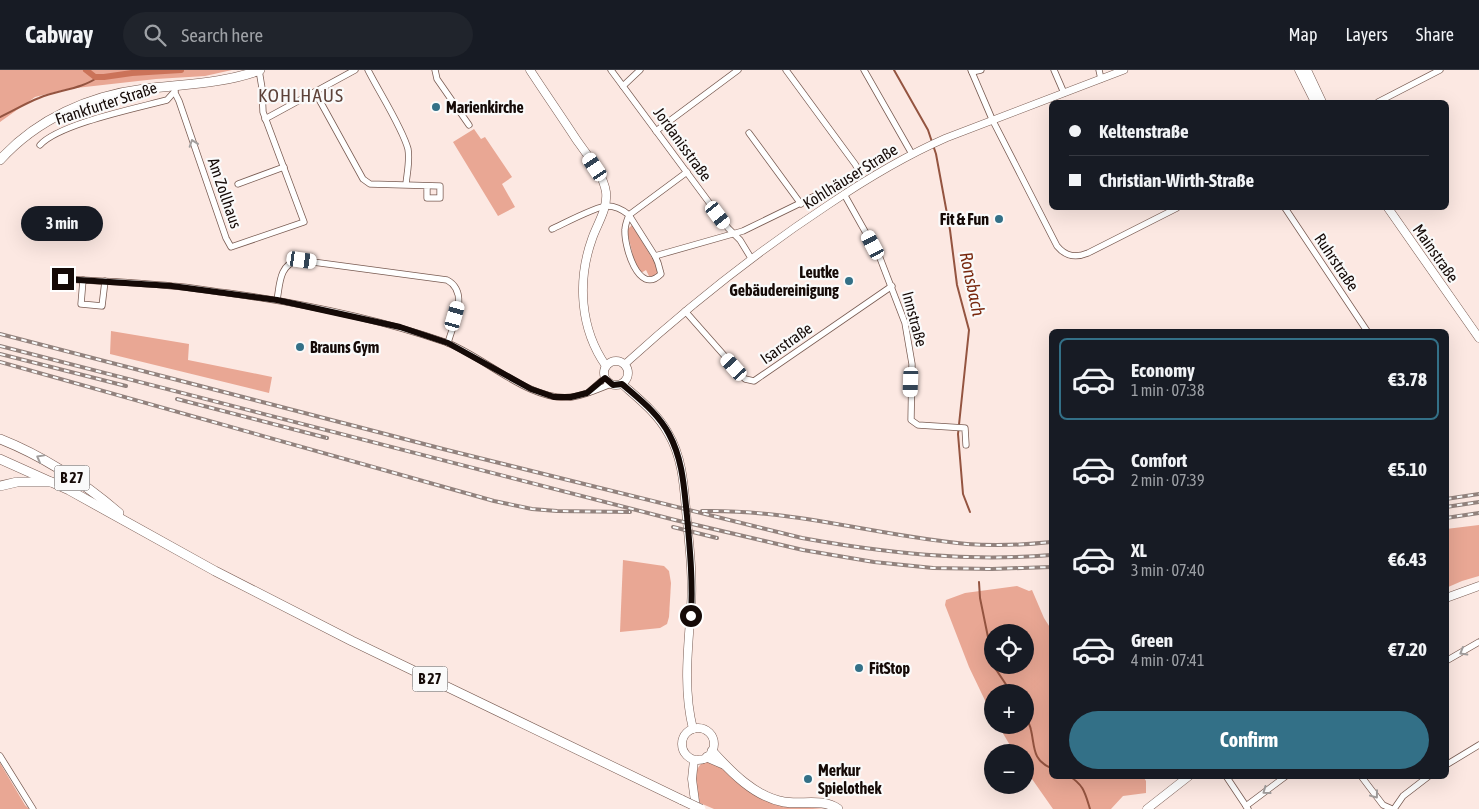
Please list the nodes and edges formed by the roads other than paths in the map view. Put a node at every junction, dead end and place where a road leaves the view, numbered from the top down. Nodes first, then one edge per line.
1 (259, 70) edge
2 (355, 70) edge
3 (368, 70) edge
4 (434, 70) edge
5 (530, 70) edge
6 (611, 70) edge
7 (640, 70) edge
8 (738, 70) edge
9 (786, 70) edge
10 (864, 70) edge
11 (981, 70) edge
12 (1054, 70) edge
13 (1099, 70) edge
14 (1124, 70) edge
15 (1300, 70) edge
16 (1307, 70) edge
17 (1440, 70) edge
18 (972, 71) edge
19 (1101, 79) junction
20 (623, 86) junction
21 (175, 90) junction
22 (315, 92) junction
23 (1064, 93) junction
24 (1314, 100) edge
25 (1321, 100) edge
26 (1382, 100) edge
27 (265, 119) junction
28 (992, 120) junction
29 (469, 125) dead end
30 (656, 131) junction
31 (749, 133) dead end
32 (40, 145) dead end
33 (912, 154) junction
34 (0, 160) edge
35 (284, 167) junction
36 (687, 172) junction
37 (238, 184) dead end
38 (406, 184) junction
39 (427, 186) dead end
40 (844, 194) junction
41 (800, 204) junction
42 (605, 206) junction
43 (1173, 210) edge
44 (1286, 210) edge
45 (1389, 210) edge
46 (629, 215) junction
47 (552, 229) dead end
48 (733, 233) junction
49 (655, 256) junction
50 (751, 258) junction
51 (63, 279) dead end
52 (83, 280) junction
53 (104, 281) junction
54 (892, 286) junction
55 (277, 300) junction
56 (685, 311) junction
57 (1366, 329) edge
58 (1479, 338) edge
59 (448, 343) junction
60 (625, 364) junction
61 (606, 366) junction
62 (608, 381) junction
63 (622, 384) junction
64 (0, 439) edge
65 (966, 445) dead end
66 (0, 459) edge
67 (54, 482) junction
68 (0, 486) edge
69 (136, 528) junction
70 (1479, 586) edge
71 (1449, 597) edge
72 (1479, 642) edge
73 (1449, 659) edge
74 (693, 729) junction
75 (1479, 745) edge
76 (710, 754) junction
77 (0, 756) edge
78 (694, 760) junction
79 (1449, 763) edge
80 (1185, 779) edge
81 (1228, 779) edge
82 (1282, 779) edge
83 (1363, 779) edge
84 (1425, 779) edge
85 (1247, 807) edge
86 (34, 809) edge
87 (696, 809) edge
88 (701, 809) edge
89 (838, 809) edge
90 (1147, 809) edge
91 (1393, 809) edge

1 - 21 main road, Frankfurter Straße
1 - 27 street, Am Zollhaus
2 - 22 street
3 - 38 street
4 - 29 street
5 - 42 main road
6 - 20 street, Jordanisstraße
7 - 20 street
8 - 30 street
9 - 41 street
10 - 33 street
11 - 18 street
12 - 23 street
13 - 19 street
14 - 19 street, Kohlhäuser Straße
15 - 24 main road
16 - 25 main road
17 - 26 street
18 - 28 street
19 - 23 street, Kohlhäuser Straße
20 - 30 street, Jordanisstraße
21 - 32 street, Frankfurter Straße
21 - 34 main road, Frankfurter Straße
35 -> 21 street, Am Zollhaus
22 - 27 street
22 - 38 street
23 - 28 street, Kohlhäuser Straße
27 - 35 street, Am Zollhaus
28 - 33 street, Kohlhäuser Straße
28 - 43 street
30 - 36 street, Jordanisstraße
31 - 41 street
33 - 40 street, Kohlhäuser Straße
35 - 37 street
36 - 46 street
36 - 48 street, Jordanisstraße
38 - 39 street
40 - 50 street, Kohlhäuser Straße
40 - 54 street, Innstraße
41 - 48 street
42 - 46 street
42 - 47 street
42 - 61 main road
44 - 57 street, Ruhrstraße
45 - 58 main road, Mainstraße
46 - 49 street
46 - 49 street
48 - 49 street
48 - 50 street, Jordanisstraße
50 - 56 street, Kohlhäuser Straße
51 - 52 street
52 - 53 street
52 - 53 street
53 - 55 street
54 - 56 street, Isarstraße
54 - 65 street, Innstraße
55 - 59 street
55 - 59 street
56 - 60 street, Kohlhäuser Straße
59 - 62 street
60 - 61 main road
60 - 63 main road
61 - 62 main road
62 - 63 main road
63 - 74 main road
69 -> 64 main road, B 27
66 - 67 main road, B 27
67 - 68 main road, B 27
67 - 69 main road, B 27
69 - 88 main road, B 27, bridge
70 - 71 main road
72 -> 73 street
74 - 76 main road
74 - 78 main road
75 - 79 street
76 - 78 main road
76 - 89 main road
77 - 86 street
78 - 87 main road
80 - 90 main road
81 - 85 street
82 -> 85 street
83 -> 91 street
84 - 91 street

